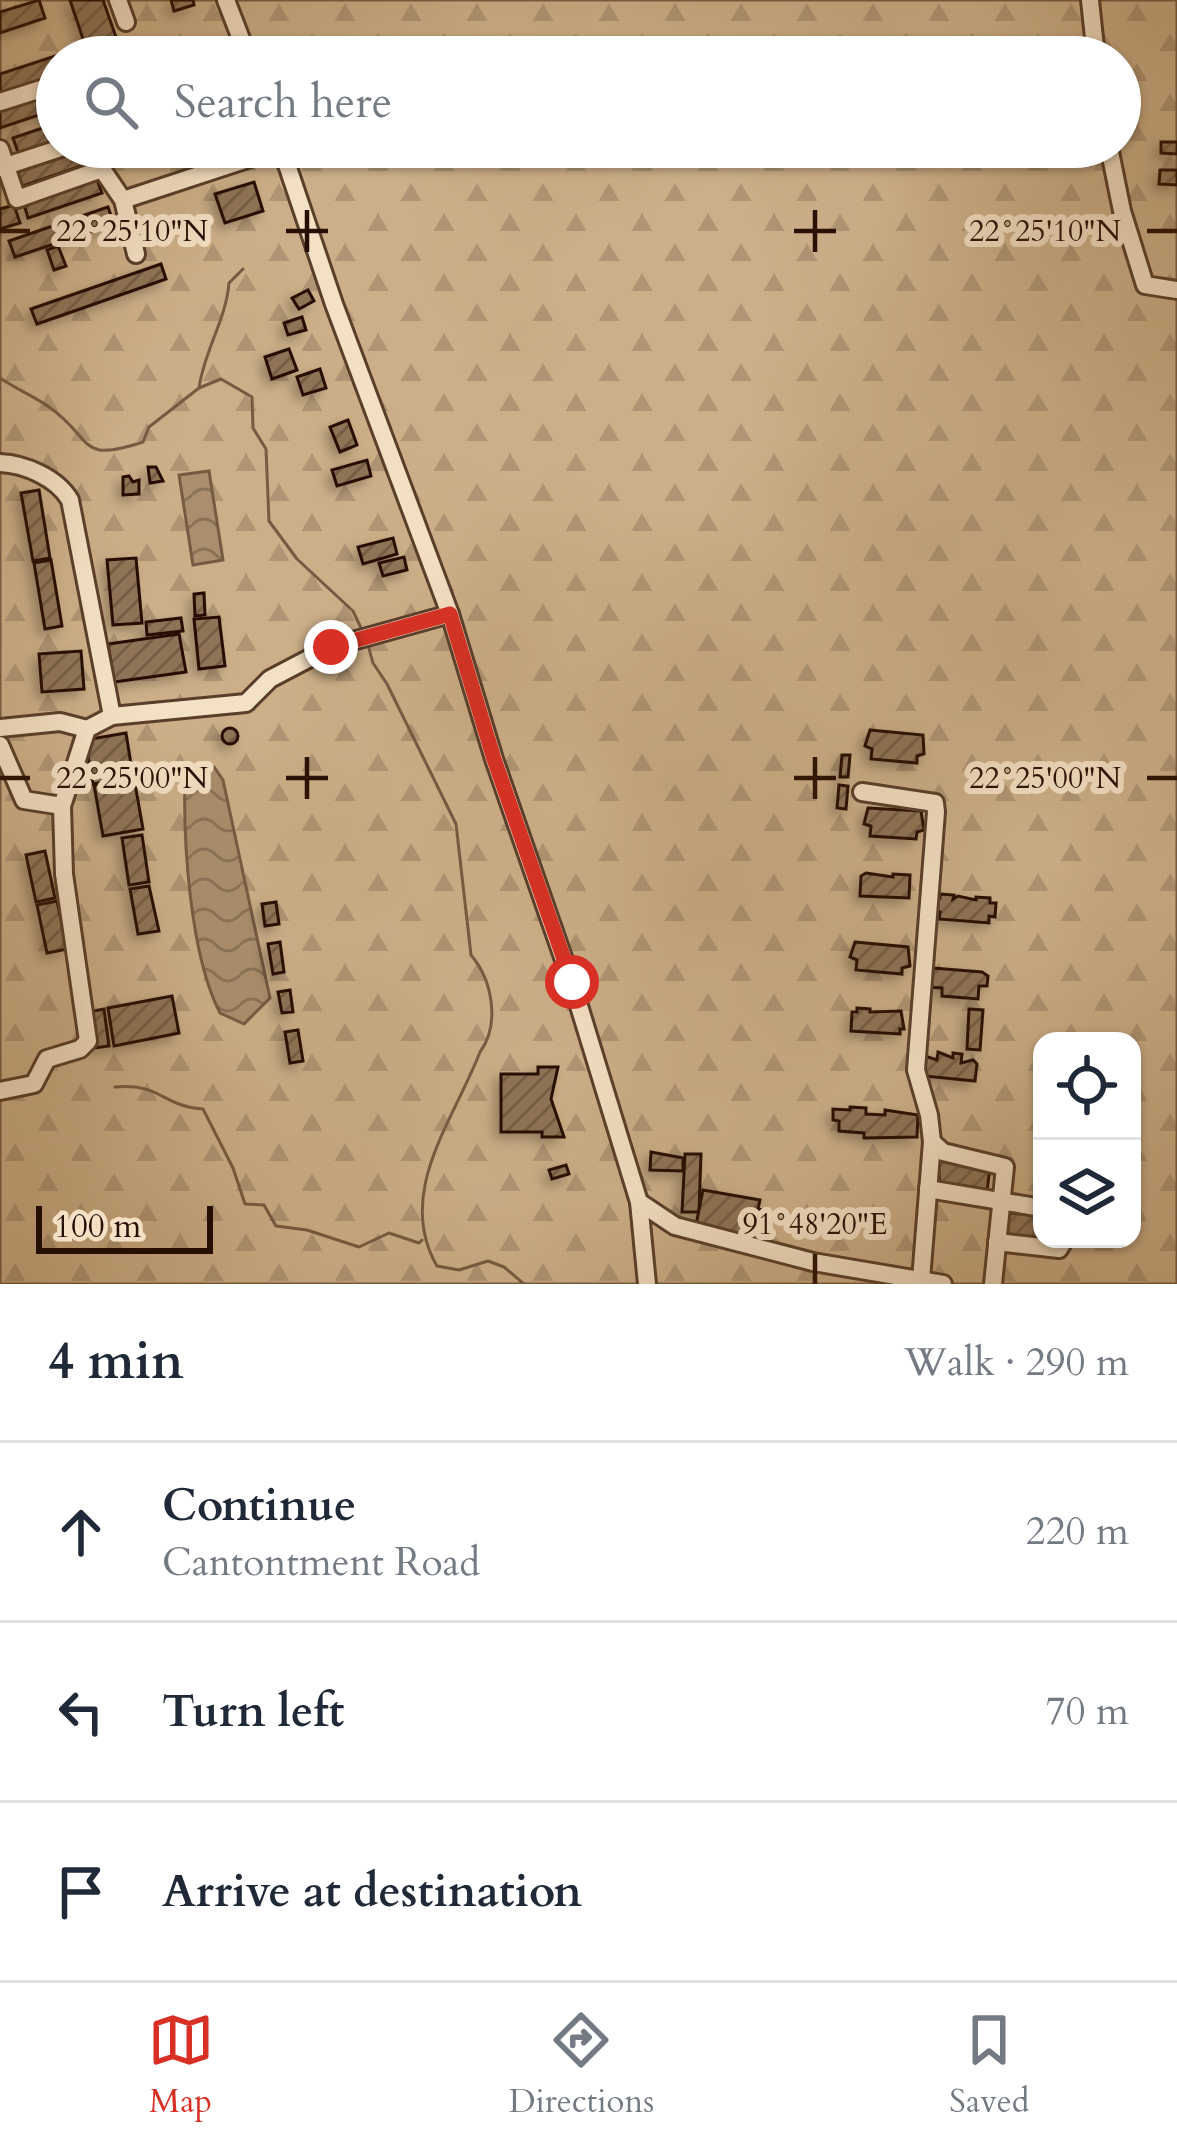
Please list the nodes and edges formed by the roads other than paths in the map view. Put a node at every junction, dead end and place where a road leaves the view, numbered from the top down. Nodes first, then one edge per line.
1 (118, 0) edge
2 (226, 0) edge
3 (1090, 0) edge
4 (126, 22) dead end
5 (240, 36) edge
6 (1094, 36) edge
7 (36, 91) edge
8 (0, 102) edge
9 (36, 153) edge
10 (2, 161) edge
11 (220, 168) edge
12 (288, 168) edge
13 (1113, 168) edge
14 (123, 200) junction
15 (136, 254) dead end
16 (1177, 290) edge
17 (0, 463) edge
18 (450, 614) junction
19 (112, 716) junction
20 (0, 728) edge
21 (87, 730) junction
22 (0, 745) edge
23 (862, 792) dead end
24 (62, 806) junction
25 (0, 1091) edge
26 (932, 1142) junction
27 (928, 1190) junction
28 (1002, 1200) junction
29 (640, 1202) junction
30 (1033, 1206) edge
31 (998, 1242) junction
32 (1033, 1247) edge
33 (921, 1280) junction
34 (647, 1284) edge
35 (943, 1284) edge
36 (993, 1284) edge

1 - 4 street
2 - 5 street
3 - 6 street
7 - 8 street
9 - 10 street
10 - 14 street
11 - 14 street
12 - 18 street
13 - 16 street
14 - 15 street
17 - 19 street
18 - 19 street
18 - 29 street
19 - 21 street
20 - 21 street
21 - 24 street
22 - 24 street
23 - 26 street
24 - 25 street
26 - 27 street
26 - 28 street
27 - 28 street
27 - 33 street
28 - 30 street
28 - 31 street
29 - 33 street
29 - 34 street
31 - 32 street
31 - 36 street
33 - 35 street

